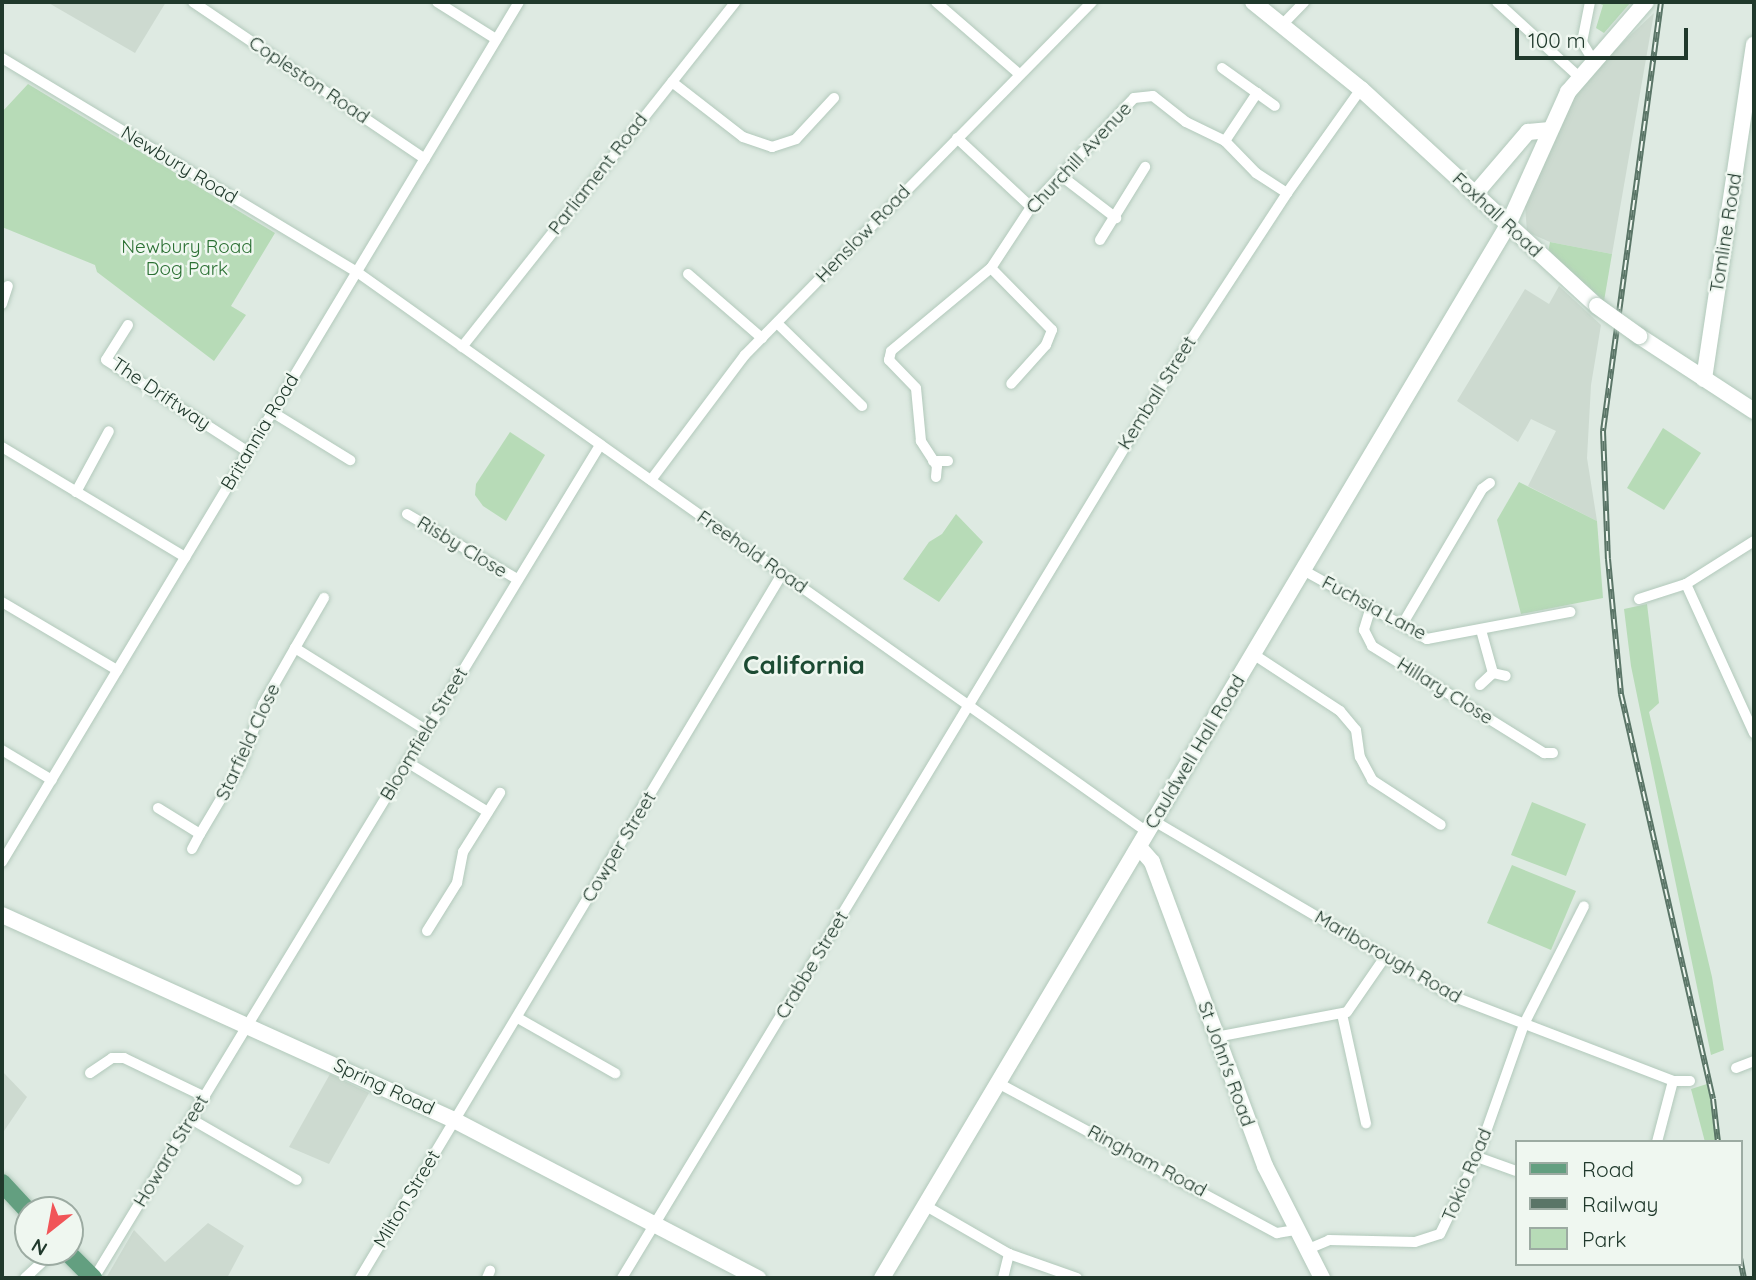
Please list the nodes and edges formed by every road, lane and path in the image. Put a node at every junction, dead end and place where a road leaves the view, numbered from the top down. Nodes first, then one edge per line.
1 (193, 2) edge
2 (437, 2) edge
3 (519, 2) edge
4 (735, 2) edge
5 (936, 2) edge
6 (1092, 2) edge
7 (1253, 2) edge
8 (1304, 2) edge
9 (1496, 2) edge
10 (1590, 2) edge
11 (1646, 2) edge
12 (1282, 25) junction
13 (496, 39) junction
14 (1754, 45) edge
15 (2, 58) edge
16 (1593, 60) junction
17 (1222, 68) dead end
18 (1019, 74) junction
19 (1578, 76) junction
20 (672, 82) junction
21 (1361, 89) junction
22 (1257, 93) junction
23 (834, 98) dead end
24 (1275, 106) dead end
25 (1550, 130) junction
26 (1748, 137) edge
27 (957, 138) junction
28 (1225, 141) junction
29 (425, 159) junction
30 (1145, 167) dead end
31 (1060, 175) junction
32 (1287, 192) junction
33 (1475, 194) junction
34 (1031, 207) junction
35 (1116, 218) junction
36 (1508, 225) junction
37 (1100, 240) dead end
38 (991, 268) junction
39 (357, 272) junction
40 (688, 274) dead end
41 (8, 286) dead end
42 (2, 304) edge
43 (777, 323) junction
44 (128, 325) dead end
45 (762, 338) junction
46 (462, 347) junction
47 (1704, 379) junction
48 (1011, 384) dead end
49 (862, 405) dead end
50 (1754, 411) edge
51 (272, 412) junction
52 (109, 431) dead end
53 (600, 445) junction
54 (2, 447) edge
55 (248, 452) junction
56 (350, 460) dead end
57 (933, 461) junction
58 (948, 461) dead end
59 (936, 477) dead end
60 (651, 480) junction
61 (1490, 483) dead end
62 (76, 492) junction
63 (407, 514) dead end
64 (1754, 541) edge
65 (185, 557) junction
66 (1303, 570) junction
67 (782, 574) junction
68 (517, 579) junction
69 (1686, 584) junction
70 (324, 598) dead end
71 (1639, 599) dead end
72 (2, 602) edge
73 (1370, 610) junction
74 (1570, 612) dead end
75 (1402, 625) junction
76 (1481, 630) junction
77 (295, 648) junction
78 (1253, 654) junction
79 (117, 670) junction
80 (1493, 673) junction
81 (1506, 676) dead end
82 (1480, 685) dead end
83 (967, 706) junction
84 (1751, 718) edge
85 (426, 730) junction
86 (1754, 733) edge
87 (2, 750) edge
88 (1553, 753) dead end
89 (407, 762) junction
90 (52, 780) junction
91 (500, 793) dead end
92 (158, 808) dead end
93 (488, 812) junction
94 (1441, 825) dead end
95 (1151, 827) junction
96 (200, 834) junction
97 (1139, 847) junction
98 (192, 849) dead end
99 (2, 862) edge
100 (1584, 906) dead end
101 (2, 915) edge
102 (428, 931) dead end
103 (1385, 957) junction
104 (1342, 1014) junction
105 (518, 1018) junction
106 (248, 1024) junction
107 (1524, 1024) junction
108 (1216, 1037) junction
109 (1754, 1061) edge
110 (1736, 1068) dead end
111 (90, 1073) dead end
112 (615, 1073) dead end
113 (1673, 1080) junction
114 (1690, 1081) dead end
115 (998, 1083) junction
116 (205, 1097) junction
117 (191, 1119) junction
118 (454, 1120) junction
119 (1366, 1123) dead end
120 (1658, 1140) edge
121 (1477, 1157) junction
122 (1514, 1170) edge
123 (297, 1180) dead end
124 (2, 1183) edge
125 (14, 1196) edge
126 (926, 1206) junction
127 (656, 1224) junction
128 (1295, 1230) junction
129 (1306, 1250) junction
130 (1009, 1254) junction
131 (37, 1266) edge
132 (24, 1278) edge
133 (93, 1278) edge
134 (360, 1278) edge
135 (622, 1278) edge
136 (758, 1278) edge
137 (882, 1278) edge
138 (1003, 1278) edge
139 (1077, 1278) edge
140 (1322, 1278) edge

1 - 29 street, Copleston Road
2 - 13 street
3 - 13 street, Britannia Road
4 - 20 street, Parliament Road
5 - 18 street
6 - 18 street, Henslow Road
7 - 12 street, Foxhall Road
8 - 12 street
9 - 19 street
10 - 16 street
11 - 16 street, Cauldwell Hall Road
12 - 21 street, Foxhall Road
13 - 29 street, Britannia Road
14 - 26 street, Tomline Road
15 - 39 street, Newbury Road
16 - 19 street, Cauldwell Hall Road
17 - 22 street
18 - 27 street, Henslow Road
19 - 25 street, Cauldwell Hall Road
20 - 23 street
20 - 46 street, Parliament Road
21 - 32 street, Kemball Street
21 - 33 street, Foxhall Road
22 - 24 street
22 - 28 street
25 - 33 street
25 - 36 street, Cauldwell Hall Road
26 - 47 street, Tomline Road
27 - 34 street
27 - 43 street, Henslow Road
28 - 31 street, Churchill Avenue
28 - 32 street, Churchill Avenue
29 - 39 street, Britannia Road
30 - 35 street
31 - 34 street, Churchill Avenue
31 - 35 street
32 - 83 street, Kemball Street
33 - 36 street, Foxhall Road
34 - 38 street, Churchill Avenue
35 - 37 street
36 - 47 street, Foxhall Road, bridge
36 - 66 street, Cauldwell Hall Road
38 - 48 street
38 - 57 street, Churchill Avenue
39 - 46 street, Freehold Road
39 - 51 street, Britannia Road
40 - 45 street
41 - 42 street
43 - 45 street, Henslow Road
43 - 49 street
44 - 55 street, The Driftway
45 - 60 street, Henslow Road
46 - 53 street, Freehold Road
47 - 50 street, Foxhall Road
51 - 55 street, Britannia Road
51 - 56 street
52 - 62 street
53 - 60 street, Freehold Road
53 - 68 street, Bloomfield Street
54 - 62 street
55 - 65 street, Britannia Road
57 - 58 street
57 - 59 street
60 - 67 street, Freehold Road
61 - 75 street
62 - 65 street
63 - 68 street, Risby Close
64 - 69 street
65 - 79 street, Britannia Road
66 - 73 street, Fuchsia Lane
66 - 78 street, Cauldwell Hall Road
67 - 83 street, Freehold Road
67 - 105 street, Cowper Street
68 - 85 street, Bloomfield Street
69 - 71 street
69 - 84 street
70 - 77 street, Starfield Close
72 - 79 street
73 - 75 street, Fuchsia Lane
73 - 88 street, Hillary Close
74 - 76 street, Fuchsia Lane
75 - 76 street, Fuchsia Lane
76 - 80 street
77 - 85 street
77 - 96 street, Starfield Close
78 - 94 street
78 - 95 street, Cauldwell Hall Road
79 - 90 street, Britannia Road
80 - 81 street
80 - 82 street
83 - 95 street, Freehold Road
83 - 127 street, Crabbe Street
84 - 86 street
85 - 89 street, Bloomfield Street
87 - 90 street
89 - 93 street
89 - 106 street, Bloomfield Street
90 - 99 street, Britannia Road
91 - 93 street
92 - 96 street
93 - 102 street
95 - 97 street, Cauldwell Hall Road
95 - 103 street, Marlborough Road
96 - 98 street, Starfield Close
97 - 108 street, St John's Road
97 - 115 street, Cauldwell Hall Road
100 - 107 street, Tokio Road
101 - 106 street, Spring Road
103 - 104 street
103 - 107 street, Marlborough Road
104 - 108 street
104 - 119 street
105 - 112 street
105 - 118 street, Cowper Street
106 - 116 street, Howard Street
106 - 118 street, Spring Road
107 - 113 street, Marlborough Road
107 - 121 street, Tokio Road
108 - 128 street, St John's Road
109 - 110 street
111 - 116 street
113 - 114 street, Marlborough Road
113 - 120 street
115 - 126 street, Cauldwell Hall Road
115 - 128 street, Ringham Road
116 - 117 street, Howard Street
117 - 123 street
117 - 133 street, Howard Street
118 - 127 street, Spring Road
118 - 134 street, Milton Street
121 - 122 street
121 - 129 street, Tokio Road
124 - 125 main road
126 - 130 street
126 - 137 street, Cauldwell Hall Road
127 - 135 street, Crabbe Street
127 - 136 street, Spring Road
128 - 129 street, St John's Road
129 - 140 street, St John's Road
130 - 138 street
130 - 139 street
131 - 132 street

